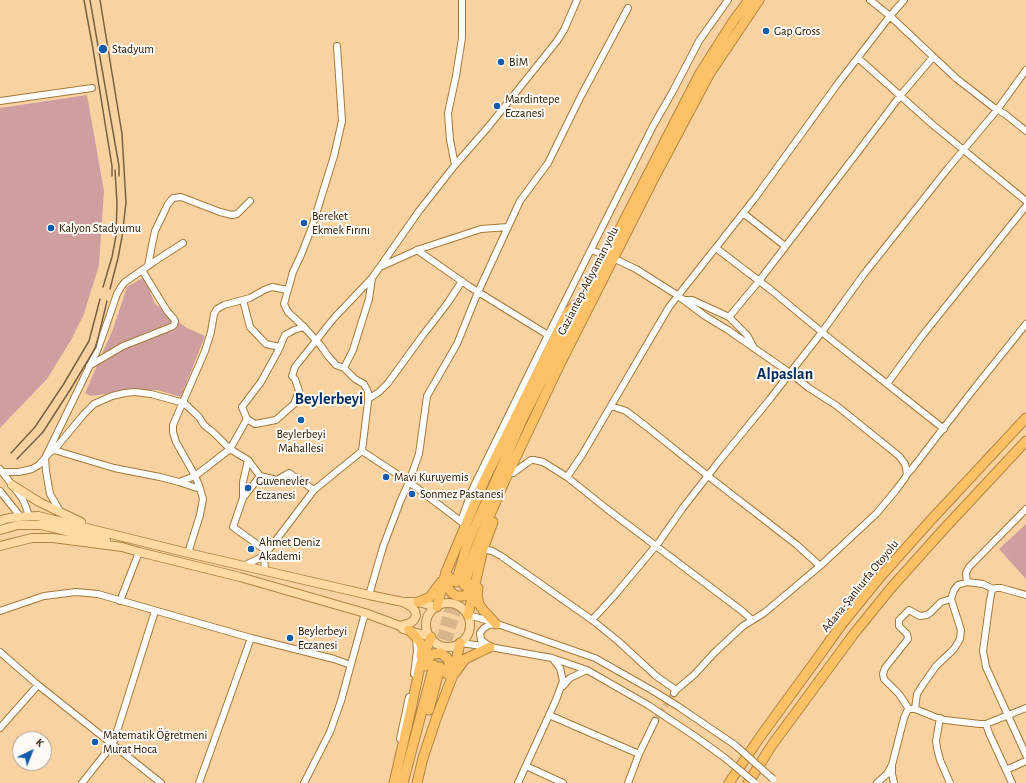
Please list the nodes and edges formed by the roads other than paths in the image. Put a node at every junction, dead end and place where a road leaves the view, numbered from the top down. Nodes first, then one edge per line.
1 (462, 0) edge
2 (576, 0) edge
3 (728, 0) edge
4 (749, 0) edge
5 (759, 0) edge
6 (870, 0) edge
7 (904, 0) edge
8 (628, 8) dead end
9 (890, 16) junction
10 (338, 46) dead end
11 (933, 57) junction
12 (858, 58) junction
13 (1026, 70) edge
14 (92, 88) dead end
15 (900, 96) junction
16 (0, 101) edge
17 (997, 110) junction
18 (1026, 131) edge
19 (963, 150) junction
20 (455, 165) junction
21 (250, 201) dead end
22 (1026, 202) edge
23 (1026, 206) edge
24 (743, 213) junction
25 (508, 227) junction
26 (183, 243) dead end
27 (785, 246) junction
28 (716, 248) junction
29 (417, 250) junction
30 (591, 250) junction
31 (610, 257) junction
32 (148, 266) junction
33 (380, 267) junction
34 (142, 270) junction
35 (372, 278) junction
36 (462, 281) junction
37 (759, 281) junction
38 (288, 290) junction
39 (478, 292) junction
40 (678, 295) junction
41 (590, 296) junction
42 (243, 300) junction
43 (683, 300) junction
44 (728, 317) junction
45 (1026, 324) edge
46 (304, 327) junction
47 (822, 332) junction
48 (548, 335) junction
49 (316, 340) junction
50 (280, 346) junction
51 (755, 349) junction
52 (89, 366) junction
53 (344, 368) junction
54 (790, 373) junction
55 (887, 384) junction
56 (368, 399) junction
57 (184, 403) junction
58 (611, 406) junction
59 (1026, 418) edge
60 (246, 420) junction
61 (944, 429) junction
62 (1026, 441) edge
63 (230, 449) junction
64 (54, 450) junction
65 (362, 450) junction
66 (45, 458) junction
67 (248, 460) junction
68 (2, 470) edge
69 (513, 473) junction
70 (907, 474) junction
71 (195, 476) junction
72 (260, 476) junction
73 (708, 476) junction
74 (568, 477) junction
75 (179, 482) junction
76 (409, 482) junction
77 (12, 485) junction
78 (200, 489) junction
79 (314, 490) junction
80 (0, 491) edge
81 (244, 498) junction
82 (1026, 509) edge
83 (62, 513) junction
84 (20, 516) junction
85 (0, 521) edge
86 (27, 522) junction
87 (463, 523) junction
88 (0, 530) edge
89 (100, 531) junction
90 (460, 538) junction
91 (656, 545) junction
92 (0, 546) edge
93 (122, 547) junction
94 (139, 552) junction
95 (188, 553) junction
96 (483, 553) junction
97 (266, 554) junction
98 (244, 566) junction
99 (820, 566) junction
100 (265, 571) junction
101 (446, 572) junction
102 (967, 582) junction
103 (460, 584) tunnel mouth
104 (993, 589) junction
105 (369, 595) junction
106 (1026, 595) edge
107 (951, 599) junction
108 (120, 601) junction
109 (403, 602) junction
110 (418, 602) junction
111 (437, 607) junction
112 (0, 611) edge
113 (155, 611) junction
114 (365, 613) junction
115 (468, 616) junction
116 (592, 620) junction
117 (752, 620) junction
118 (496, 624) junction
119 (400, 626) junction
120 (409, 630) junction
121 (416, 637) junction
122 (431, 637) junction
123 (251, 638) junction
124 (460, 643) junction
125 (490, 647) junction
126 (0, 652) edge
127 (552, 658) junction
128 (351, 665) junction
129 (420, 666) junction
130 (587, 670) junction
131 (452, 675) junction
132 (38, 684) junction
133 (561, 689) junction
134 (1026, 708) edge
135 (412, 709) junction
136 (912, 709) junction
137 (549, 715) junction
138 (437, 716) junction
139 (1008, 716) junction
140 (940, 718) junction
141 (655, 721) tunnel mouth
142 (986, 724) junction
143 (0, 728) edge
144 (113, 744) junction
145 (639, 754) junction
146 (1026, 755) edge
147 (1026, 761) edge
148 (526, 766) junction
149 (892, 766) junction
150 (1006, 770) junction
151 (776, 781) edge
152 (82, 783) edge
153 (161, 783) edge
154 (199, 783) edge
155 (304, 783) edge
156 (390, 783) edge
157 (394, 783) edge
158 (403, 783) edge
159 (409, 783) edge
160 (417, 783) edge
161 (518, 783) edge
162 (563, 783) edge
163 (628, 783) edge
164 (729, 783) edge
165 (748, 783) edge
166 (755, 783) edge
167 (877, 783) edge
168 (894, 783) edge
169 (950, 783) edge
170 (1012, 783) edge

1 - 20 street
2 - 20 street
3 - 30 street
4 - 31 highway, Gaziantep-Adıyaman yolu
5 - 31 highway, Gaziantep-Adıyaman yolu
6 - 9 street
7 - 9 street
8 - 25 street
9 - 11 street
9 - 12 street
10 - 38 street
11 - 15 street
11 - 17 street
12 - 15 street
12 - 24 street
13 - 17 street
14 - 16 street
15 - 19 street
15 - 27 street
17 - 18 street
17 - 19 street
19 - 22 street
19 - 47 street
20 - 33 street
21 - 32 street
23 - 55 street
24 - 27 street
24 - 28 street
25 - 29 street
25 - 39 street
26 - 32 street
27 - 37 street
28 - 37 street
28 - 40 street
29 - 33 street
29 - 36 street
30 - 31 street
30 - 48 street
31 - 40 street
31 - 41 highway, Gaziantep-Adıyaman yolu
32 - 34 street
33 - 35 street
34 - 52 street
34 - 52 street
35 - 49 street
35 - 53 street
36 - 39 street
36 - 56 street
37 - 44 street
37 - 47 street
38 - 42 street
38 - 46 street
39 - 48 street
39 - 76 street
40 - 43 street
40 - 58 street
41 - 69 highway
41 - 87 highway
41 - 103 highway, Gaziantep-Adıyaman yolu
42 - 50 street
42 - 57 street
43 - 44 street
43 - 51 street
44 - 51 street
45 - 61 street
46 - 49 street
46 - 50 street
47 - 54 street
47 - 55 street
48 - 87 street
49 - 53 street
49 - 60 street
50 - 60 street
51 - 54 street
52 - 66 street
53 - 56 street
54 - 70 street
54 - 73 street
55 - 61 street
56 - 65 street
57 - 63 street
57 - 64 street
57 - 71 street
58 - 73 street
58 - 74 street
59 - 164 highway, Adana-Şanlıurfa Otoyolu
60 - 63 street
61 - 70 street
62 - 165 highway
63 - 67 street
63 - 71 street
64 - 66 street
64 - 75 street
65 - 76 street
65 - 79 street
66 - 68 street
66 - 83 street
67 - 72 street
67 - 81 street
68 - 77 street
69 - 74 street
69 - 96 highway
70 - 99 street
71 - 75 street
71 - 78 street
72 - 79 street
72 - 81 street
73 - 91 street
73 - 99 street
74 - 91 street
75 - 78 street
76 - 87 street
76 - 105 street
77 - 83 main road
77 - 86 street
78 - 95 street
79 - 97 street
80 - 84 street
81 - 97 street
82 - 102 street
83 - 89 main road
84 - 85 main road
84 - 86 main road
86 - 88 main road
86 - 89 main road
86 - 93 main road
87 - 90 highway
89 - 95 main road
90 - 96 highway
90 - 101 highway
91 - 116 street
91 - 117 street
92 - 93 main road
93 - 94 main road
94 - 108 street
94 - 114 main road
95 - 98 main road
96 - 115 highway
96 - 116 street
96 - 118 highway
97 - 98 street
97 - 100 street
98 - 100 main road
99 - 117 street
100 - 105 main road
101 - 110 highway
101 - 111 highway
102 - 104 street
102 - 107 street
104 - 106 street
104 - 139 street
105 - 109 main road
107 - 136 street
107 - 136 street
108 - 112 street
108 - 113 street
109 - 110 main road
109 - 119 main road
110 - 111 main road
111 - 115 main road
111 - 122 main road
113 - 123 street
113 - 144 street
114 - 119 main road
114 - 128 street
115 - 118 street
115 - 124 main road
116 - 117 street
118 - 125 street
118 - 151 street, bridge
119 - 120 main road
120 - 121 highway
120 - 122 main road
121 - 129 highway
121 - 156 street
122 - 124 main road
122 - 129 highway
123 - 128 street
123 - 154 street
124 - 125 street
124 - 131 highway
125 - 127 street
125 - 131 highway
126 - 132 street
127 - 130 street
127 - 133 street
128 - 155 street
129 - 135 highway
130 - 133 street
130 - 166 street, bridge
131 - 138 highway
132 - 143 street
132 - 144 street
133 - 137 street
134 - 139 street
135 - 138 highway
135 - 157 highway
136 - 140 street
136 - 149 street
137 - 145 street
137 - 148 street
138 - 160 highway
139 - 142 street
139 - 146 street
140 - 142 street
140 - 169 street
141 - 145 street
142 - 150 street
144 - 152 street
144 - 153 street
145 - 163 street
147 - 150 street
148 - 161 street
148 - 162 street
149 - 167 street
149 - 168 street
150 - 170 street
158 - 159 highway

